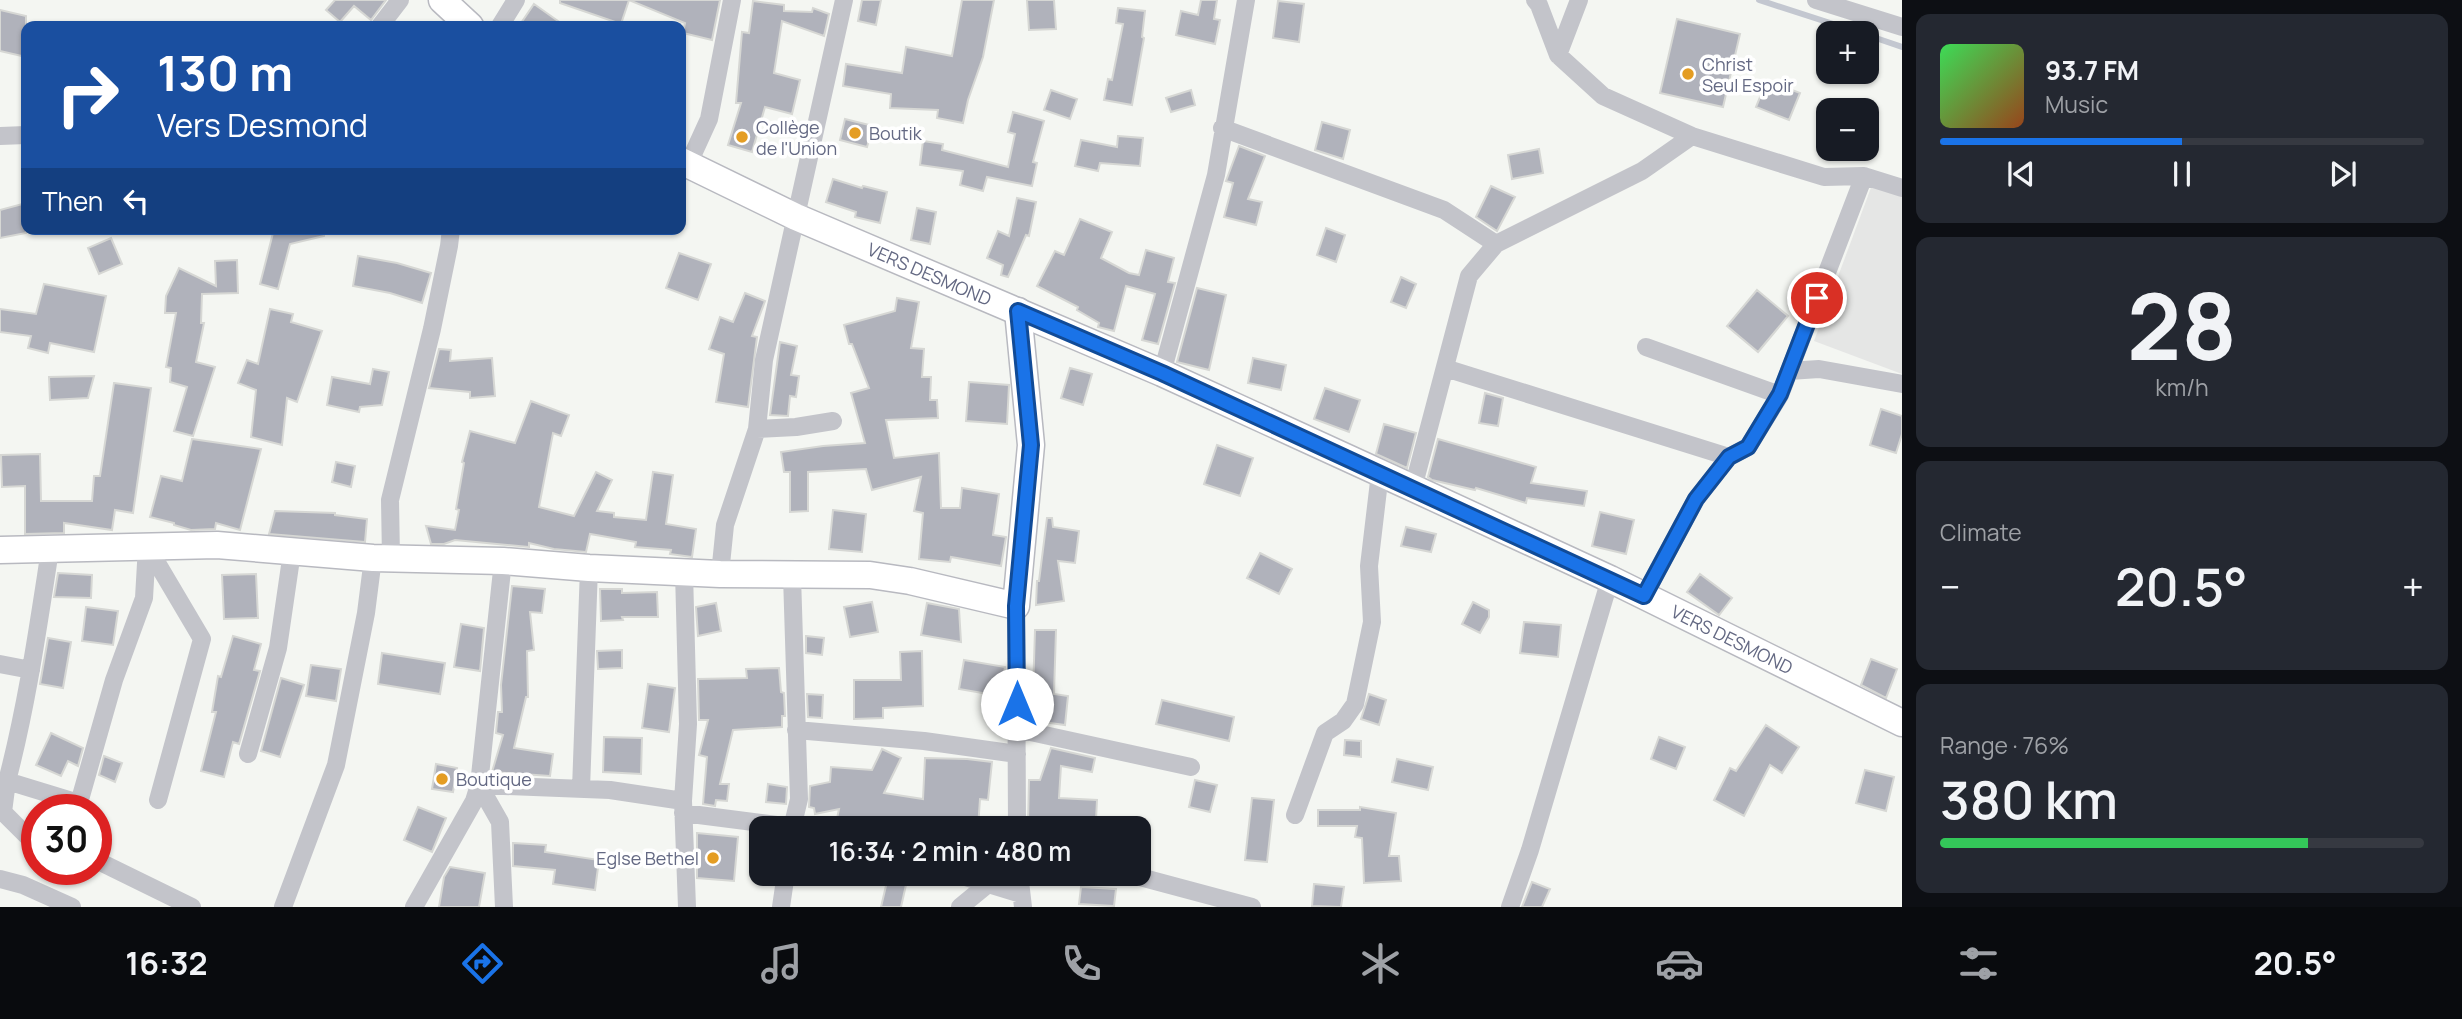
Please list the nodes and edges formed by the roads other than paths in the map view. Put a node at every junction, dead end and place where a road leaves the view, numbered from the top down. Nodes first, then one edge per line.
1 (400, 0) edge
2 (442, 0) edge
3 (516, 0) edge
4 (732, 0) edge
5 (844, 0) edge
6 (1246, 0) edge
7 (1535, 0) edge
8 (1579, 0) edge
9 (1816, 0) edge
10 (384, 21) edge
11 (463, 21) edge
12 (503, 21) edge
13 (1902, 27) edge
14 (1558, 55) junction
15 (1222, 128) junction
16 (21, 135) edge
17 (0, 136) edge
18 (1692, 136) junction
19 (686, 159) edge
20 (686, 164) edge
21 (1864, 176) junction
22 (1902, 188) edge
23 (796, 218) junction
24 (450, 235) edge
25 (1496, 244) junction
26 (1018, 311) junction
27 (1646, 347) dead end
28 (1445, 368) junction
29 (1789, 371) junction
30 (1162, 373) junction
31 (1902, 384) edge
32 (1780, 394) junction
33 (834, 421) dead end
34 (757, 429) junction
35 (1729, 457) junction
36 (1380, 473) junction
37 (1413, 488) junction
38 (147, 546) junction
39 (0, 550) edge
40 (50, 550) junction
41 (292, 552) junction
42 (382, 558) junction
43 (503, 561) junction
44 (589, 568) junction
45 (684, 572) junction
46 (720, 574) junction
47 (792, 576) junction
48 (1610, 579) junction
49 (1644, 596) junction
50 (1016, 606) junction
51 (0, 664) edge
52 (31, 670) junction
53 (1902, 723) edge
54 (1017, 729) junction
55 (796, 730) junction
56 (248, 754) dead end
57 (1017, 754) junction
58 (1191, 767) dead end
59 (7, 781) junction
60 (479, 785) junction
61 (581, 789) junction
62 (158, 800) dead end
63 (683, 807) junction
64 (2, 813) edge
65 (1295, 815) dead end
66 (797, 816) edge
67 (1017, 816) edge
68 (749, 819) edge
69 (21, 830) edge
70 (112, 868) edge
71 (0, 879) edge
72 (1151, 880) edge
73 (784, 886) edge
74 (986, 886) edge
75 (992, 886) edge
76 (1022, 901) edge
77 (72, 907) edge
78 (192, 907) edge
79 (283, 907) edge
80 (414, 907) edge
81 (504, 907) edge
82 (687, 907) edge
83 (781, 907) edge
84 (960, 907) edge
85 (1252, 907) edge
86 (1510, 907) edge

1 - 10 street
2 - 11 main road
3 - 12 street
4 - 19 street
5 - 23 street
6 - 15 street
7 - 14 street
8 - 14 street
9 - 13 street
14 - 18 street
15 - 25 street
15 - 30 street
16 - 17 street
18 - 21 street
18 - 25 street
20 - 23 main road, VERS DESMOND
21 - 22 street
21 - 29 street
23 - 26 main road, VERS DESMOND
23 - 34 street
24 - 42 street
25 - 28 street
26 - 30 main road, VERS DESMOND
26 - 50 main road
27 - 32 street
28 - 35 street
28 - 37 street
29 - 31 street
29 - 32 street
30 - 36 main road, VERS DESMOND
32 - 35 street
33 - 34 street
34 - 46 street
35 - 49 street
36 - 37 main road, VERS DESMOND
36 - 65 street
37 - 48 main road, VERS DESMOND
38 - 40 main road
38 - 41 main road
38 - 59 street
38 - 62 street
39 - 40 main road
40 - 52 street
41 - 42 main road
41 - 56 street
42 - 43 main road
42 - 79 street
43 - 44 main road
43 - 60 street
44 - 45 main road
44 - 61 street
45 - 46 main road
45 - 63 street
46 - 47 main road
47 - 50 main road
47 - 55 street
48 - 49 main road, VERS DESMOND
48 - 86 street
49 - 53 main road, VERS DESMOND
50 - 54 street
51 - 52 street
52 - 59 street
54 - 57 street
54 - 58 street
55 - 57 street
55 - 66 street
57 - 67 street
59 - 64 street
60 - 61 street
60 - 80 street
60 - 81 street
61 - 63 street
63 - 68 street
63 - 82 street
64 - 69 street
70 - 78 street
71 - 77 street
72 - 85 street
73 - 83 street
74 - 84 street
75 - 76 street

